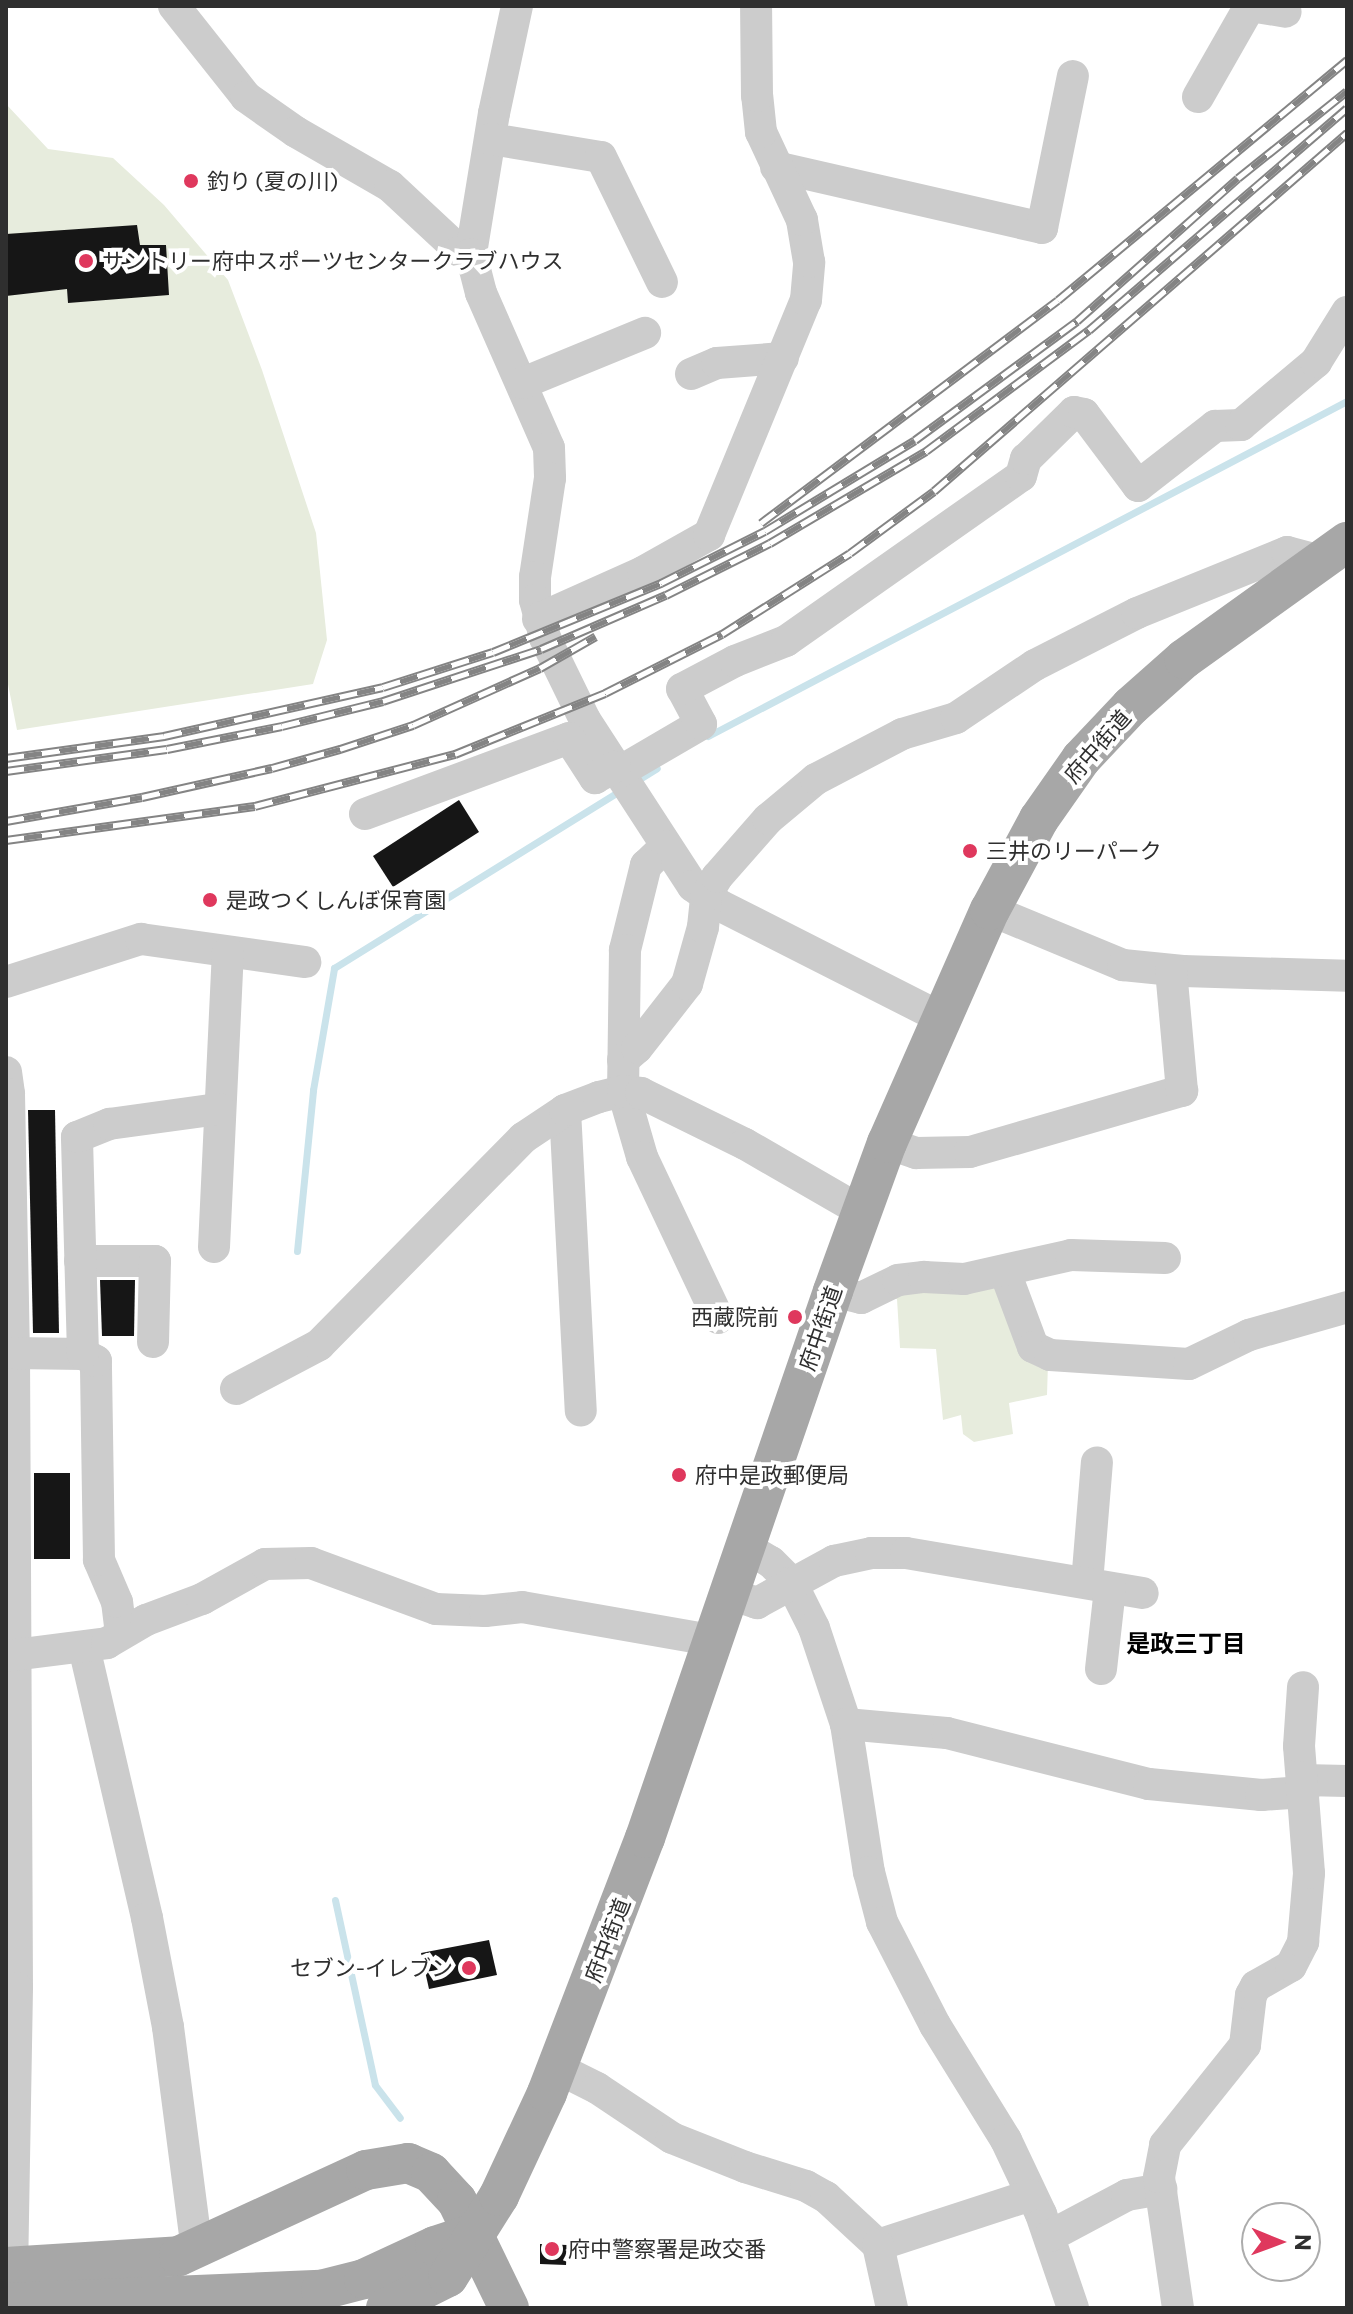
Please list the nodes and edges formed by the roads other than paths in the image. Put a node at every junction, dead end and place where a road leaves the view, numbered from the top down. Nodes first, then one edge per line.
1 (174, 6) edge
2 (517, 6) edge
3 (756, 6) edge
4 (1250, 6) edge
5 (1286, 12) dead end
6 (1073, 76) dead end
7 (1198, 97) dead end
8 (491, 139) junction
9 (776, 167) junction
10 (471, 254) junction
11 (647, 267) dead end
12 (1347, 312) edge
13 (645, 333) dead end
14 (783, 358) junction
15 (691, 374) dead end
16 (523, 383) junction
17 (1334, 552) edge
18 (538, 619) junction
19 (622, 778) junction
20 (365, 814) dead end
21 (666, 846) junction
22 (706, 896) junction
23 (990, 910) junction
24 (228, 952) junction
25 (305, 962) dead end
26 (1171, 970) junction
27 (1347, 976) edge
28 (6, 982) edge
29 (942, 1018) junction
30 (6, 1072) edge
31 (623, 1075) junction
32 (219, 1109) junction
33 (565, 1110) junction
34 (887, 1143) junction
35 (861, 1211) junction
36 (214, 1247) dead end
37 (1165, 1258) dead end
38 (80, 1261) junction
39 (1005, 1272) junction
40 (833, 1291) junction
41 (1347, 1307) edge
42 (718, 1318) dead end
43 (153, 1342) dead end
44 (14, 1353) junction
45 (83, 1354) junction
46 (236, 1389) dead end
47 (581, 1411) dead end
48 (1097, 1462) dead end
49 (744, 1546) junction
50 (791, 1582) junction
51 (1099, 1586) junction
52 (728, 1593) junction
53 (1143, 1593) dead end
54 (121, 1634) junction
55 (712, 1640) junction
56 (84, 1647) junction
57 (11, 1656) edge
58 (1101, 1669) dead end
59 (1303, 1687) dead end
60 (846, 1724) junction
61 (1347, 1781) edge
62 (1304, 1786) junction
63 (557, 2068) junction
64 (1161, 2189) junction
65 (1031, 2195) junction
66 (473, 2234) junction
67 (1050, 2236) junction
68 (878, 2245) junction
69 (197, 2249) junction
70 (8, 2279) edge
71 (404, 2304) edge
72 (509, 2308) edge
73 (892, 2308) edge
74 (1073, 2308) edge
75 (1178, 2308) edge

1 - 10 street
2 - 8 street
3 - 9 street
4 - 5 street
4 - 7 street
6 - 9 street
8 - 10 street
8 - 11 street
9 - 14 street
10 - 16 street
12 - 19 street
13 - 16 street
14 - 15 street
14 - 18 street
16 - 18 street
17 - 22 street
17 - 23 main road, 府中街道
18 - 19 street
19 - 20 street
19 - 21 street
21 - 22 street
21 - 31 street
22 - 29 street
22 - 31 street
23 - 26 street
23 - 29 main road, 府中街道
24 - 25 street
24 - 28 street
24 - 32 street
26 - 27 street
26 - 34 street
29 - 34 main road, 府中街道
30 - 44 street
31 - 33 street
31 - 35 street
31 - 42 street
32 - 36 street
32 - 38 street
33 - 46 street
33 - 47 street
34 - 35 main road, 府中街道
35 - 40 main road, 府中街道
37 - 39 street
38 - 43 street
38 - 45 street
39 - 40 street
39 - 41 street
40 - 49 main road, 府中街道
44 - 45 street
44 - 57 street
45 - 54 street
48 - 51 street
49 - 50 street
49 - 52 main road, 府中街道
50 - 51 street
50 - 52 street
50 - 60 street
51 - 53 street
51 - 58 street
52 - 55 main road, 府中街道
54 - 55 street
54 - 56 street
55 - 63 main road, 府中街道
56 - 57 street
56 - 69 street
57 - 70 street
59 - 62 street
60 - 62 street
60 - 65 street
61 - 62 street
62 - 64 street
63 - 66 main road, 府中街道
63 - 68 street
64 - 67 street
64 - 75 street
65 - 67 street
65 - 68 street
66 - 69 main road
66 - 70 main road
66 - 71 main road, 府中街道
66 - 72 main road
67 - 74 street
68 - 73 street
69 - 70 main road

